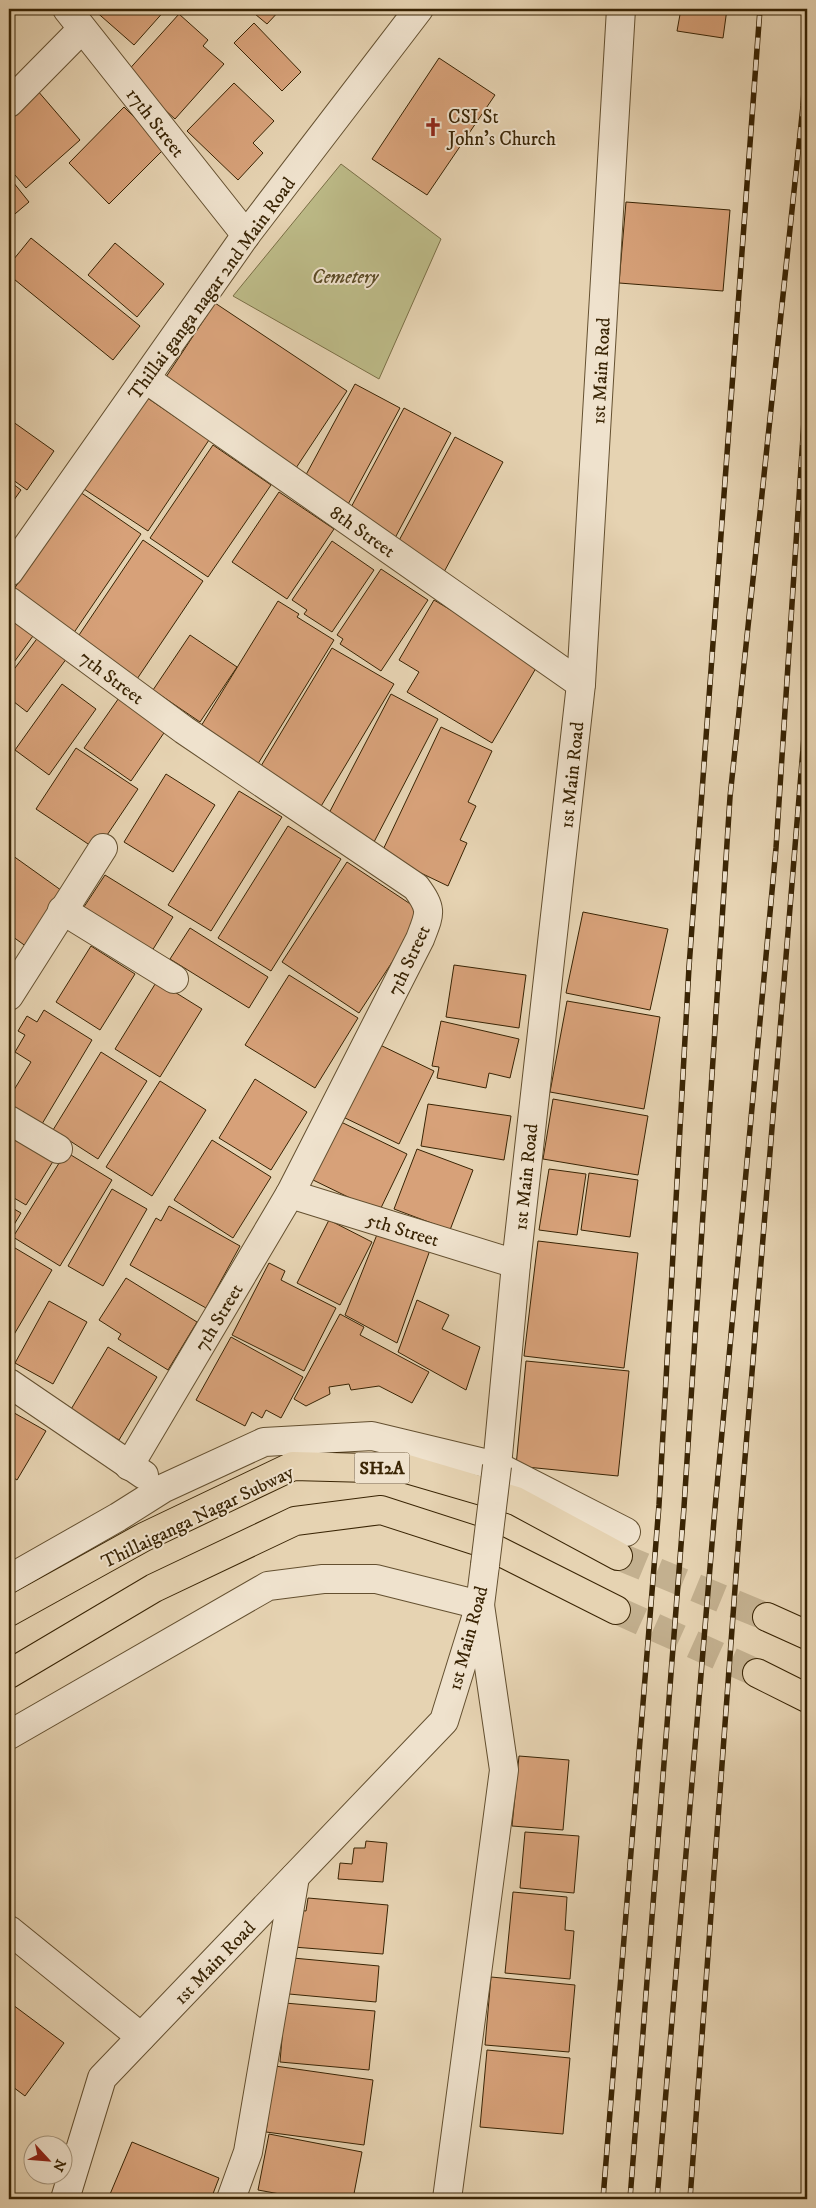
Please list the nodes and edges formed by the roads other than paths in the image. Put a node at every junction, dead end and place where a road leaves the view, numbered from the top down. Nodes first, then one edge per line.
1 (419, 9) edge
2 (622, 9) edge
3 (75, 19) edge
4 (9, 103) edge
5 (246, 235) junction
6 (146, 379) junction
7 (9, 572) edge
8 (9, 600) edge
9 (581, 684) junction
10 (103, 848) dead end
11 (62, 910) junction
12 (174, 979) dead end
13 (9, 996) edge
14 (9, 1120) edge
15 (58, 1149) dead end
16 (290, 1194) junction
17 (516, 1264) junction
18 (9, 1383) edge
19 (129, 1466) junction
20 (497, 1466) junction
21 (164, 1488) junction
22 (622, 1544) joint
23 (9, 1579) edge
24 (480, 1604) junction
25 (616, 1610) tunnel mouth
26 (9, 1612) edge
27 (767, 1617) tunnel mouth
28 (807, 1635) edge
29 (757, 1673) tunnel mouth
30 (9, 1674) edge
31 (807, 1698) edge
32 (9, 1735) edge
33 (295, 1877) junction
34 (9, 1930) edge
35 (141, 2038) junction
36 (65, 2199) edge
37 (231, 2199) edge
38 (447, 2199) edge

1 - 5 street, Thillai ganga nagar 2nd Main Road
2 - 9 street, 1st Main Road
3 - 4 street
3 - 5 street, 17th Street
5 - 6 street, Thillai ganga nagar 2nd Main Road
6 - 7 street, Thillai ganga nagar 2nd Main Road
6 - 9 street, 8th Street
8 - 16 street, 7th Street
9 - 17 street, 1st Main Road
10 - 11 street
11 - 12 street
11 - 13 street
14 - 15 street
16 - 17 street, 5th Street
16 - 19 street, 7th Street
17 - 20 street, 1st Main Road
18 - 19 street
19 - 21 street
20 - 21 street
20 - 22 street
20 - 24 street, 1st Main Road, bridge
21 - 23 street
22 - 26 main road, Thillaiganga Nagar Subway / SH2A
24 - 32 street
24 - 33 street, 1st Main Road
24 - 38 street
25 - 30 main road, SH2A
27 - 28 main road
29 - 31 main road
33 - 35 street, 1st Main Road
33 - 37 street
34 - 35 street
35 - 36 street, 1st Main Road

